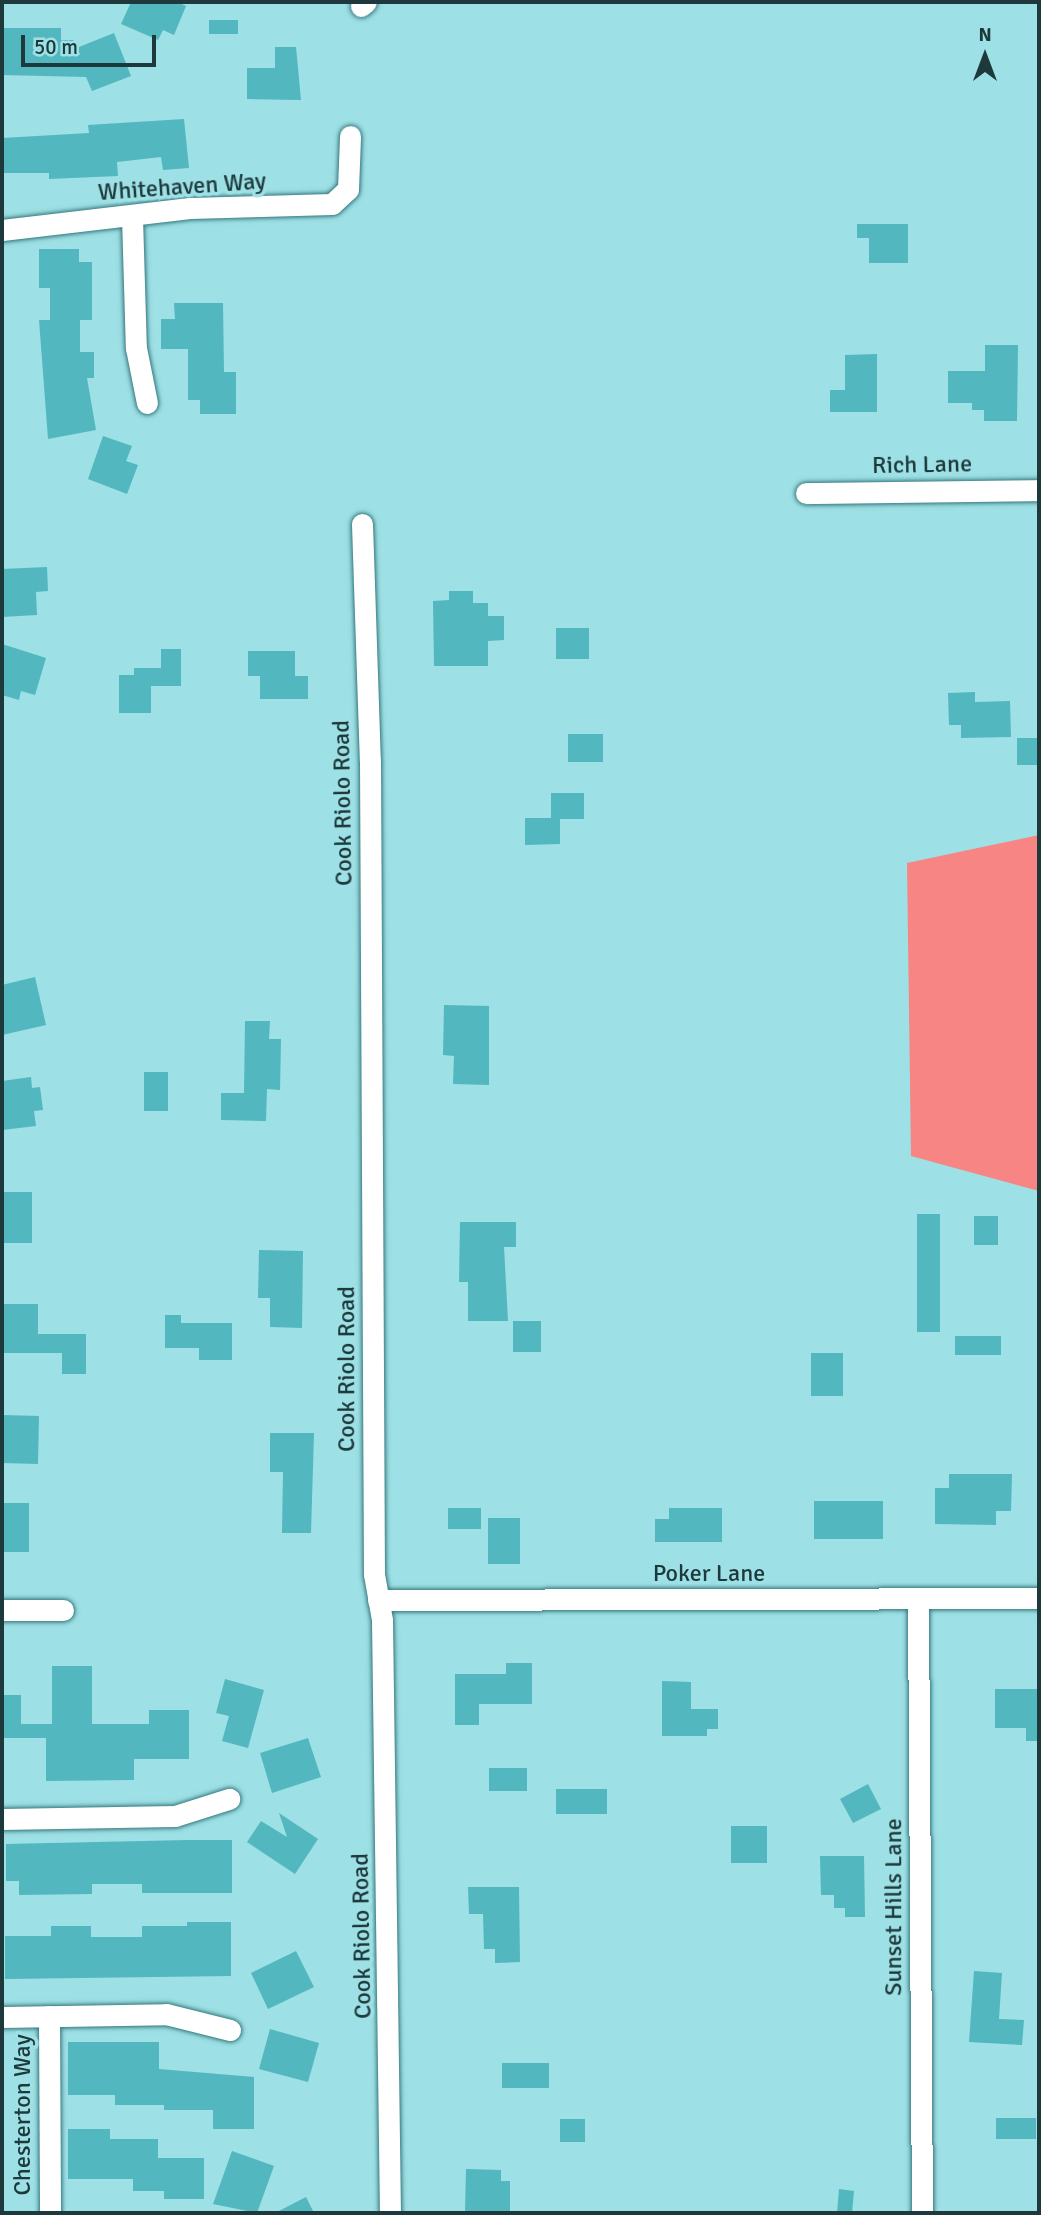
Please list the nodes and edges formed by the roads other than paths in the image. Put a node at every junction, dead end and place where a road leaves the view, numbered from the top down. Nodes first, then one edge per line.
1 (350, 136) dead end
2 (132, 217) junction
3 (2, 230) edge
4 (146, 402) dead end
5 (1039, 489) edge
6 (806, 493) dead end
7 (362, 524) dead end
8 (1039, 1598) edge
9 (378, 1600) junction
10 (918, 1600) junction
11 (2, 1610) edge
12 (63, 1610) dead end
13 (229, 1799) dead end
14 (2, 1819) edge
15 (49, 2016) junction
16 (2, 2017) edge
17 (230, 2030) dead end
18 (50, 2213) edge
19 (390, 2213) edge
20 (922, 2213) edge

1 - 2 street, Whitehaven Way
2 - 3 street, Whitehaven Way
2 - 4 street
5 - 6 street, Rich Lane
7 - 9 street, Cook Riolo Road
8 - 10 street, Poker Lane
9 - 10 street, Poker Lane
9 - 19 street, Cook Riolo Road
10 - 20 street, Sunset Hills Lane
11 - 12 street
13 - 14 street
15 - 16 street
15 - 17 street
15 - 18 street, Chesterton Way

